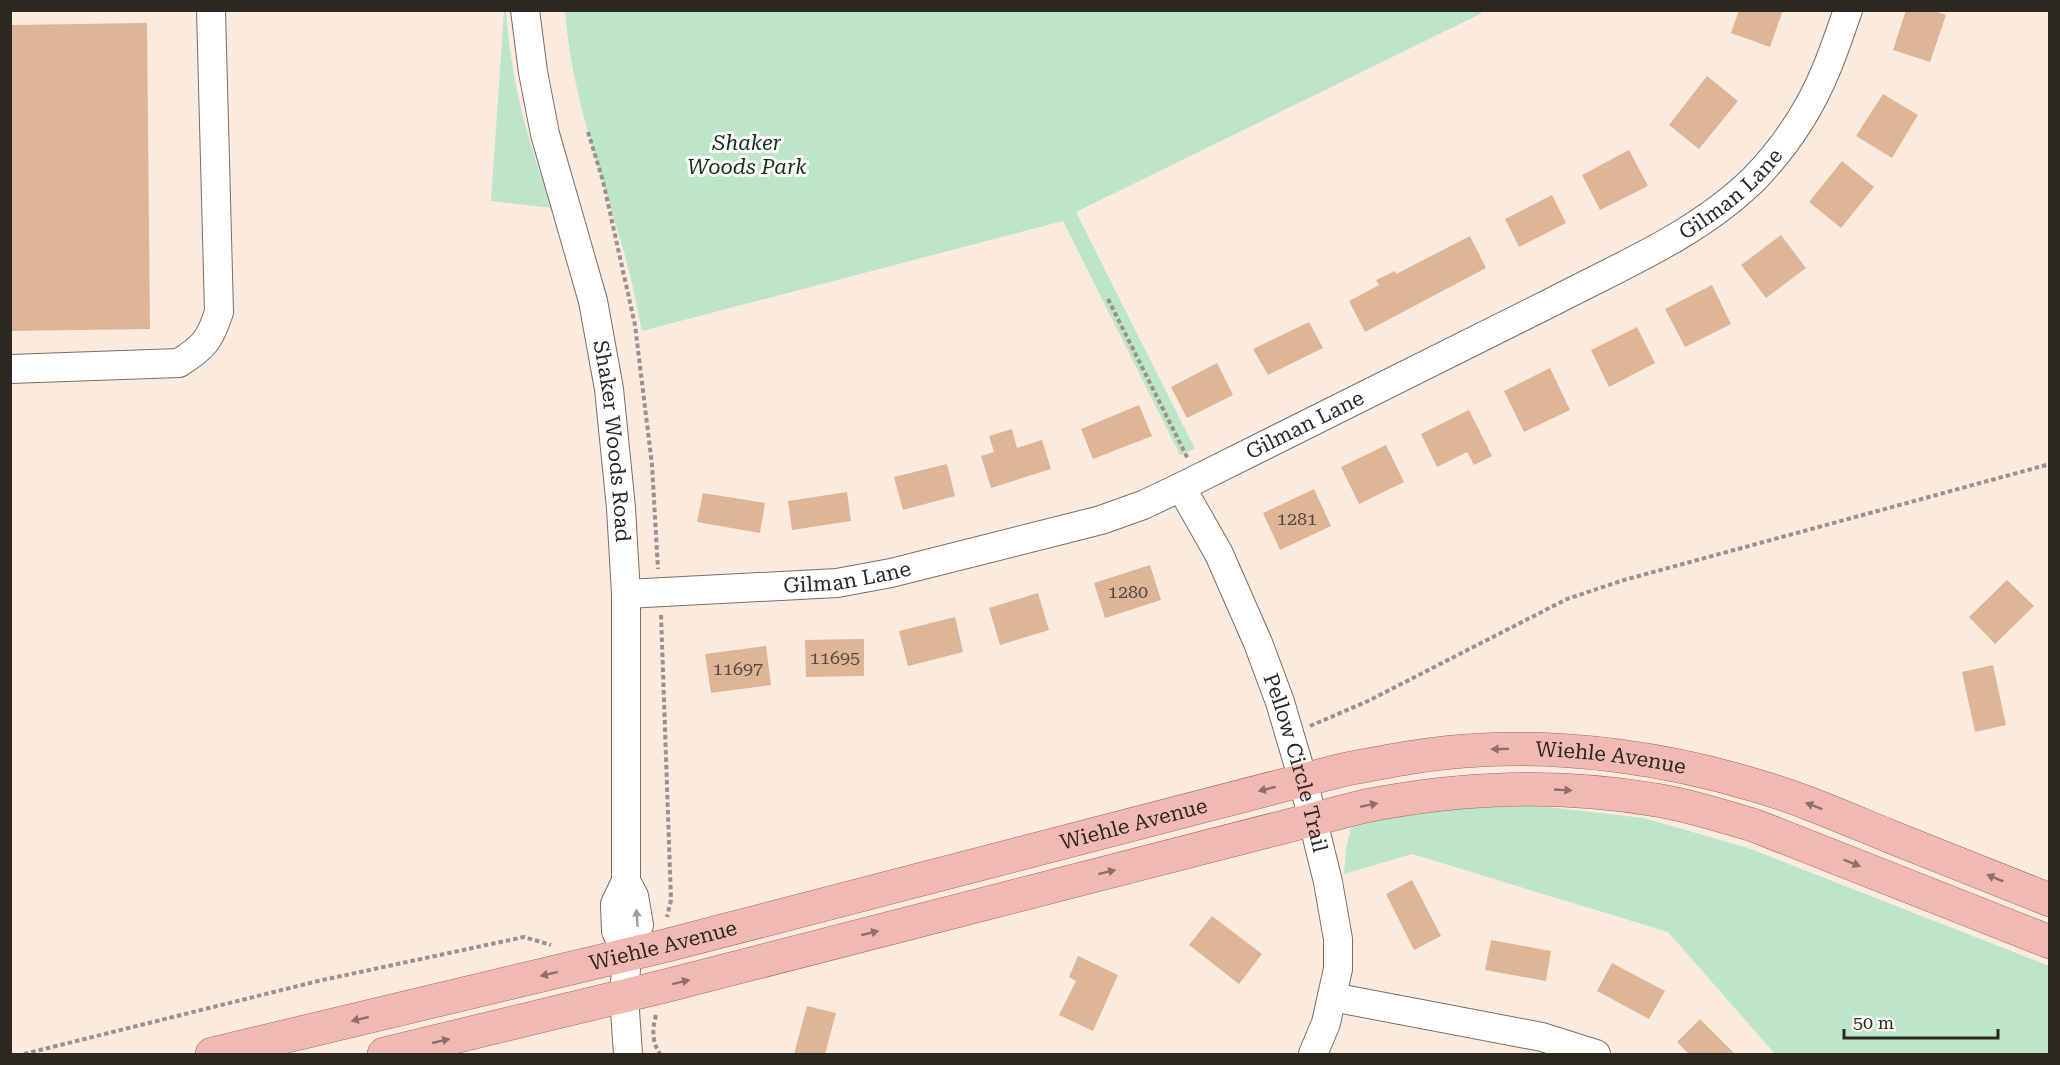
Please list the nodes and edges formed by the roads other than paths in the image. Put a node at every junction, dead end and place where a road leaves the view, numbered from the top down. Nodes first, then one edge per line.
1 (211, 10) edge
2 (525, 10) edge
3 (1848, 10) edge
4 (10, 369) edge
5 (1189, 483) junction
6 (626, 594) junction
7 (1304, 780) junction
8 (1312, 819) junction
9 (626, 881) junction
10 (2049, 900) edge
11 (2049, 942) edge
12 (627, 955) junction
13 (624, 996) junction
14 (1332, 998) junction
15 (212, 1054) edge
16 (384, 1054) edge
17 (628, 1054) edge
18 (1313, 1054) edge
19 (1596, 1054) edge

1 - 4 street
2 - 6 street, Shaker Woods Road
3 - 5 street, Gilman Lane
5 - 6 street, Gilman Lane
5 - 7 street, Pellow Circle Trail
6 - 9 street, Shaker Woods Road
7 - 8 street, Pellow Circle Trail
10 -> 7 main road, Wiehle Avenue
7 -> 12 main road, Wiehle Avenue
8 -> 11 main road, Wiehle Avenue
13 -> 8 main road, Wiehle Avenue
8 - 14 street, Pellow Circle Trail
12 -> 9 street, Shaker Woods Road
9 - 12 street, Shaker Woods Road
12 - 13 street, Shaker Woods Road
12 -> 15 main road, Wiehle Avenue
16 -> 13 main road, Wiehle Avenue
13 - 17 street, Shaker Woods Road
14 - 18 street, Pellow Circle Trail
14 - 19 street

